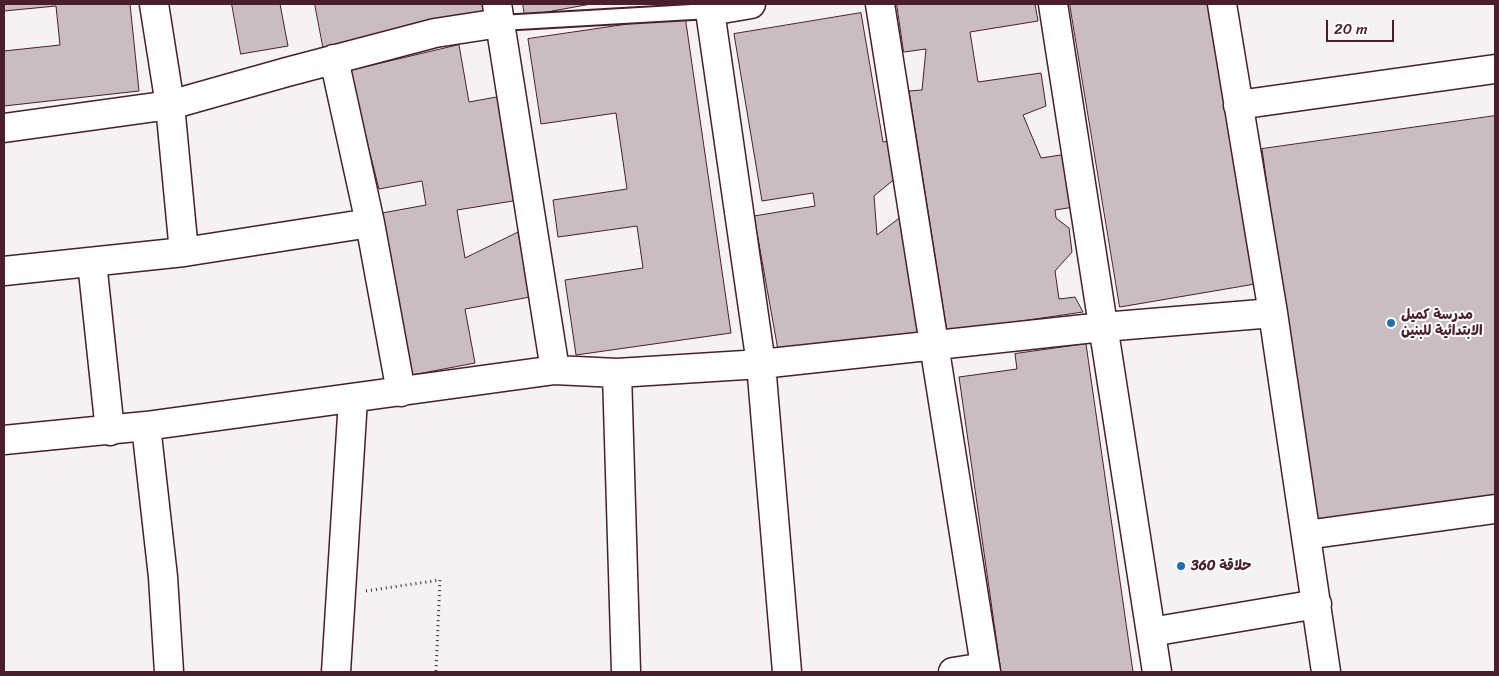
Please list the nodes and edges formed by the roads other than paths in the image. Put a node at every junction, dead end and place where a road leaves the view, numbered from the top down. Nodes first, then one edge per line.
1 (154, 4) edge
2 (751, 4) edge
3 (880, 4) edge
4 (1053, 4) edge
5 (1222, 4) edge
6 (710, 7) edge
7 (498, 13) edge
8 (334, 59) junction
9 (1495, 69) edge
10 (170, 105) junction
11 (1238, 105) junction
12 (4, 128) edge
13 (370, 223) junction
14 (184, 252) junction
15 (92, 262) junction
16 (4, 271) edge
17 (1273, 313) junction
18 (1103, 327) junction
19 (934, 346) junction
20 (761, 364) junction
21 (555, 370) junction
22 (617, 373) junction
23 (401, 392) junction
24 (353, 399) junction
25 (146, 426) junction
26 (110, 431) junction
27 (4, 440) edge
28 (1495, 509) edge
29 (1306, 535) junction
30 (1317, 604) junction
31 (1151, 632) junction
32 (986, 670) edge
33 (169, 672) edge
34 (336, 672) edge
35 (626, 672) edge
36 (788, 672) edge
37 (953, 672) edge
38 (1157, 672) edge
39 (1326, 672) edge

1 - 10 street
2 - 6 street
3 - 19 street
4 - 18 street
5 - 11 street
6 - 7 lane
6 - 20 street
7 - 8 street
7 - 21 street
8 - 10 street
8 - 13 street
9 - 11 street
10 - 12 street
10 - 14 street
11 - 17 street
13 - 14 street
13 - 23 street
14 - 15 street
15 - 16 street
15 - 26 street
17 - 18 street
17 - 29 street
18 - 19 street
18 - 31 street
19 - 20 street
19 - 32 street
20 - 22 street
20 - 36 street
21 - 22 street
21 - 23 street
22 - 35 street
23 - 24 street
24 - 25 street
24 - 34 street
25 - 26 street
25 - 33 street
26 - 27 street
28 - 29 street
29 - 30 street
30 - 31 street
30 - 39 street
31 - 38 street
32 - 37 street

